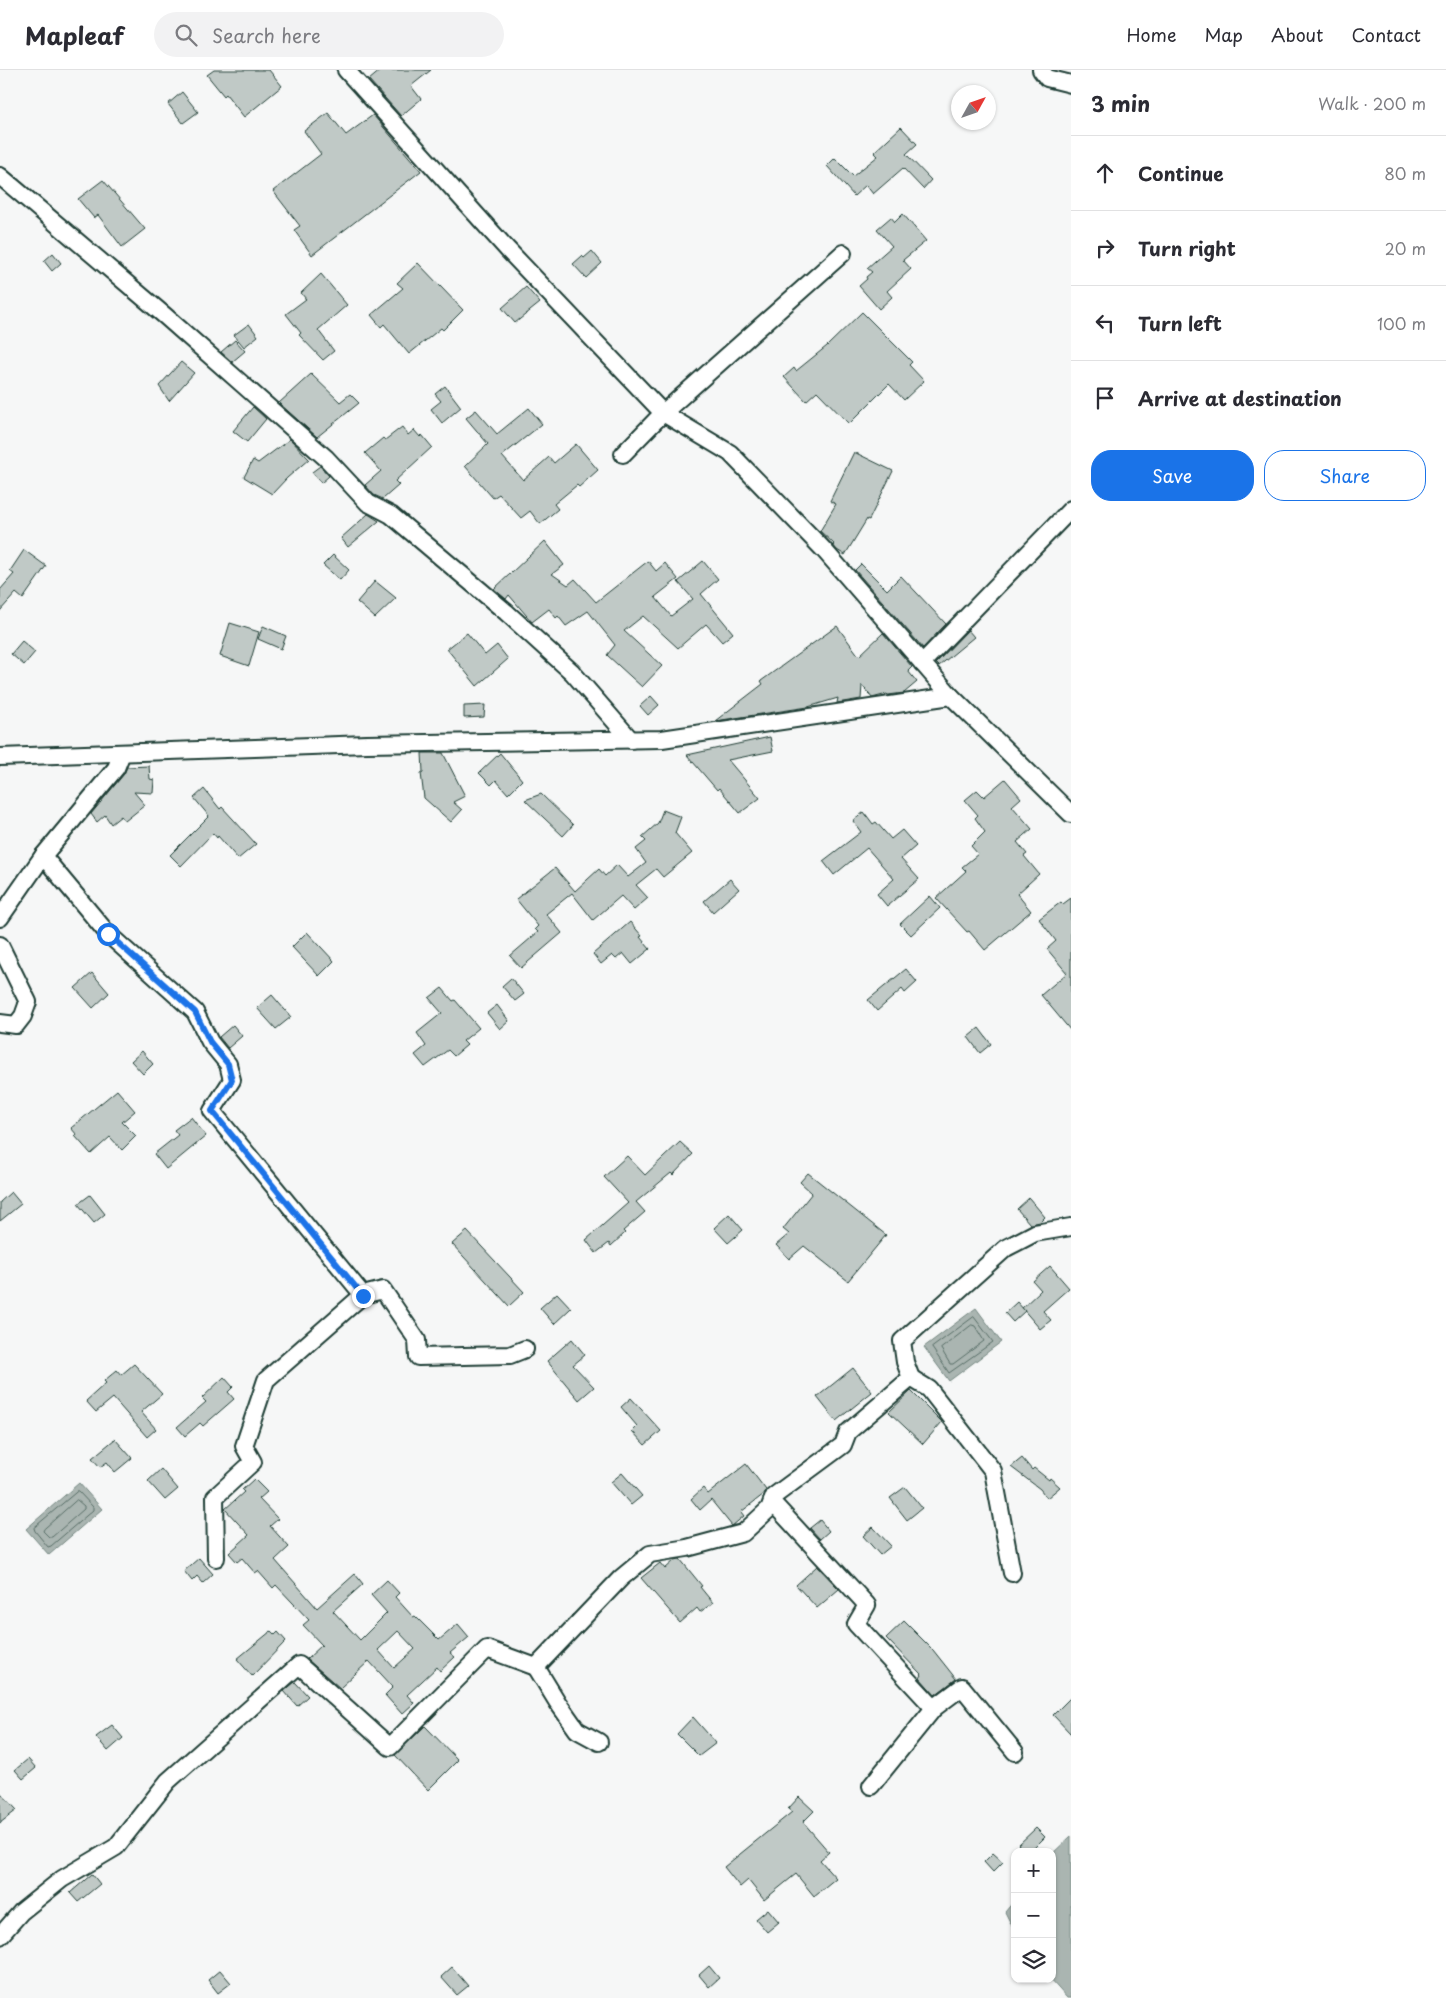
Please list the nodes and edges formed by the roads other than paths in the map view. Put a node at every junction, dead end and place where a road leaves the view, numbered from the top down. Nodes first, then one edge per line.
1 (346, 70) edge
2 (1041, 70) edge
3 (1071, 84) edge
4 (0, 176) edge
5 (844, 253) dead end
6 (663, 413) junction
7 (624, 454) dead end
8 (1071, 509) edge
9 (922, 663) junction
10 (951, 696) junction
11 (631, 740) junction
12 (122, 753) junction
13 (0, 757) edge
14 (1071, 814) edge
15 (43, 856) junction
16 (0, 918) edge
17 (0, 945) edge
18 (0, 1023) edge
19 (1071, 1227) edge
20 (363, 1296) junction
21 (525, 1349) dead end
22 (911, 1378) junction
23 (772, 1502) junction
24 (216, 1558) dead end
25 (1012, 1573) dead end
26 (536, 1667) junction
27 (934, 1708) junction
28 (599, 1742) dead end
29 (1015, 1752) dead end
30 (871, 1786) dead end
31 (0, 1936) edge

1 - 6 street
2 - 3 street
4 - 11 street
5 - 6 street
6 - 7 street
6 - 9 street
8 - 9 street
9 - 10 street
10 - 11 street
10 - 14 street
11 - 12 street
12 - 13 street
12 - 15 street
15 - 16 street
15 - 20 street
17 - 18 street
19 - 22 street
20 - 21 street
20 - 24 street
22 - 23 street
22 - 25 street
23 - 26 street
23 - 27 street
26 - 28 street
26 - 31 street
27 - 29 street
27 - 30 street

